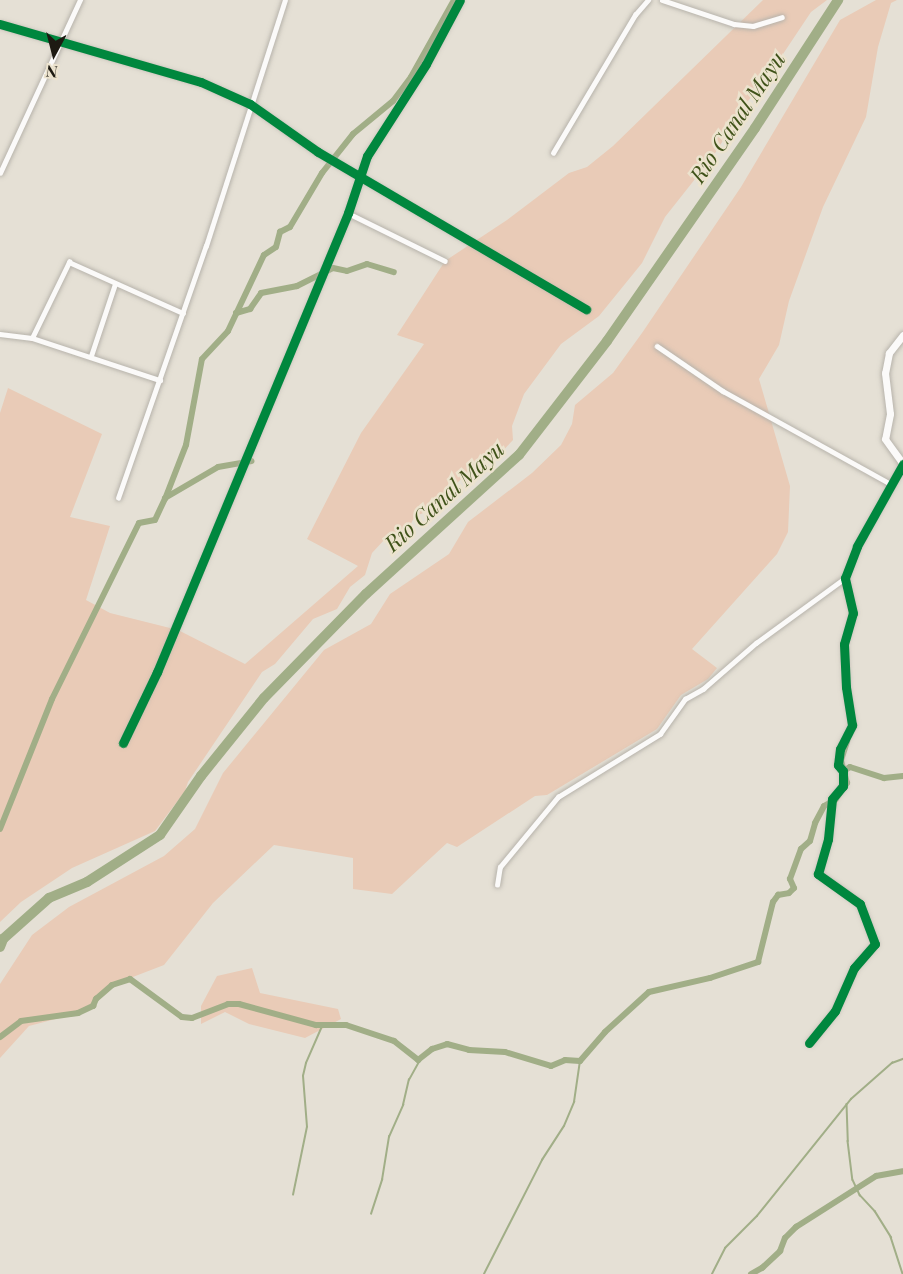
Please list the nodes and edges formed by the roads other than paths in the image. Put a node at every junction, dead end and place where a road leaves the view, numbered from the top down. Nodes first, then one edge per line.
1 (80, 0) edge
2 (285, 0) edge
3 (460, 0) edge
4 (648, 0) edge
5 (662, 0) edge
6 (782, 17) dead end
7 (0, 24) edge
8 (60, 42) junction
9 (250, 104) junction
10 (553, 153) dead end
11 (0, 173) edge
12 (360, 176) junction
13 (348, 213) junction
14 (445, 261) dead end
15 (115, 284) junction
16 (586, 309) dead end
17 (183, 313) junction
18 (0, 334) edge
19 (903, 335) edge
20 (32, 338) junction
21 (657, 346) dead end
22 (91, 356) junction
23 (160, 380) junction
24 (903, 464) edge
25 (891, 484) junction
26 (118, 498) dead end
27 (845, 578) junction
28 (123, 743) dead end
29 (497, 885) dead end
30 (809, 1043) dead end

1 - 8 street
2 - 9 street
3 - 12 street
4 - 10 street
5 - 6 street
7 - 8 street
8 - 9 street
8 - 11 street
9 - 12 street
9 - 17 street
12 - 13 street
12 - 16 street
13 - 14 street
13 - 28 street
15 - 17 street
15 - 20 street
15 - 22 street
17 - 23 street
18 - 20 street
19 - 24 street
20 - 22 street
21 - 25 street
22 - 23 street
23 - 26 street
24 - 25 street
25 - 27 street
27 - 29 street
27 - 30 street

